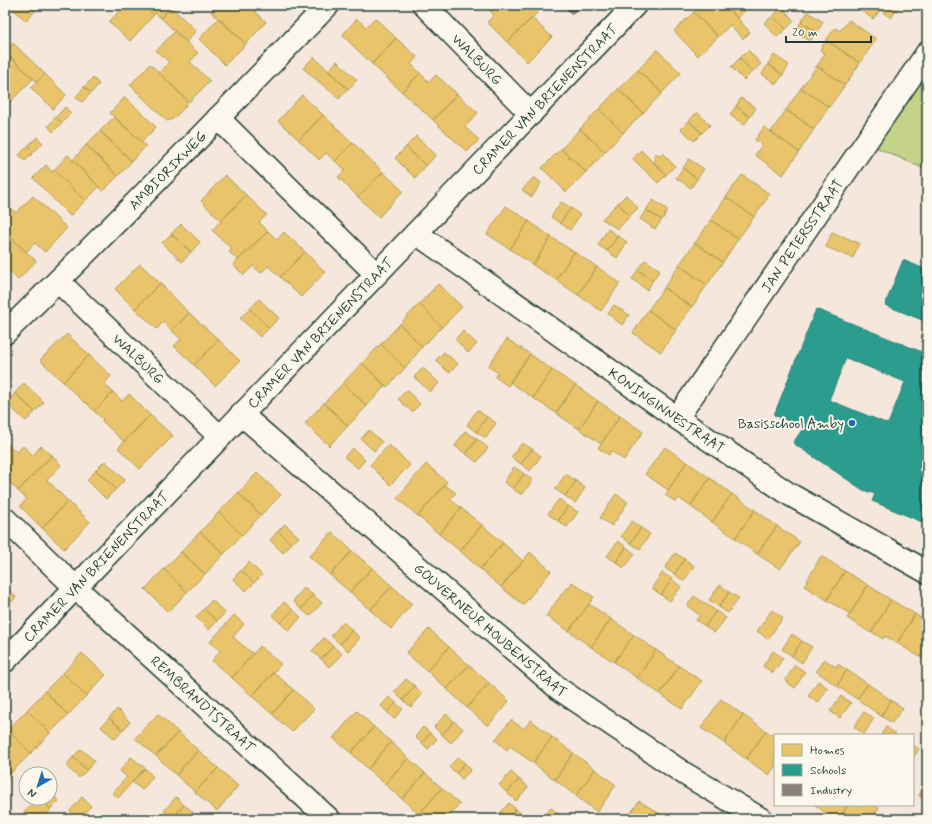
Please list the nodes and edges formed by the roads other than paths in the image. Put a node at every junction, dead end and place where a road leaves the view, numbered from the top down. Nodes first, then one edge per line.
1 (328, 5) edge
2 (424, 5) edge
3 (635, 5) edge
4 (927, 53) edge
5 (531, 114) junction
6 (218, 118) junction
7 (416, 233) junction
8 (376, 274) junction
9 (58, 281) junction
10 (5, 333) edge
11 (241, 414) junction
12 (676, 418) junction
13 (220, 437) junction
14 (5, 519) edge
15 (927, 572) edge
16 (76, 588) junction
17 (5, 661) edge
18 (330, 819) edge
19 (761, 819) edge

1 - 6 street, AMBIORIXWEG
2 - 5 street, WALBURG
3 - 5 street, CRAMER VAN BRIENENSTRAAT
4 - 12 street, JAN PETERSSTRAAT
5 - 7 street, CRAMER VAN BRIENENSTRAAT
6 - 8 street
6 - 9 street, AMBIORIXWEG
7 - 8 street, CRAMER VAN BRIENENSTRAAT
7 - 12 street, KONINGINNESTRAAT
8 - 11 street, CRAMER VAN BRIENENSTRAAT
9 - 10 street, AMBIORIXWEG
9 - 13 street, WALBURG
11 - 13 street, CRAMER VAN BRIENENSTRAAT
11 - 19 street, GOUVERNEUR HOUBENSTRAAT
12 - 15 street, KONINGINNESTRAAT
13 - 16 street, CRAMER VAN BRIENENSTRAAT
14 - 16 street
16 - 17 street, CRAMER VAN BRIENENSTRAAT
16 - 18 street, REMBRANDTSTRAAT

